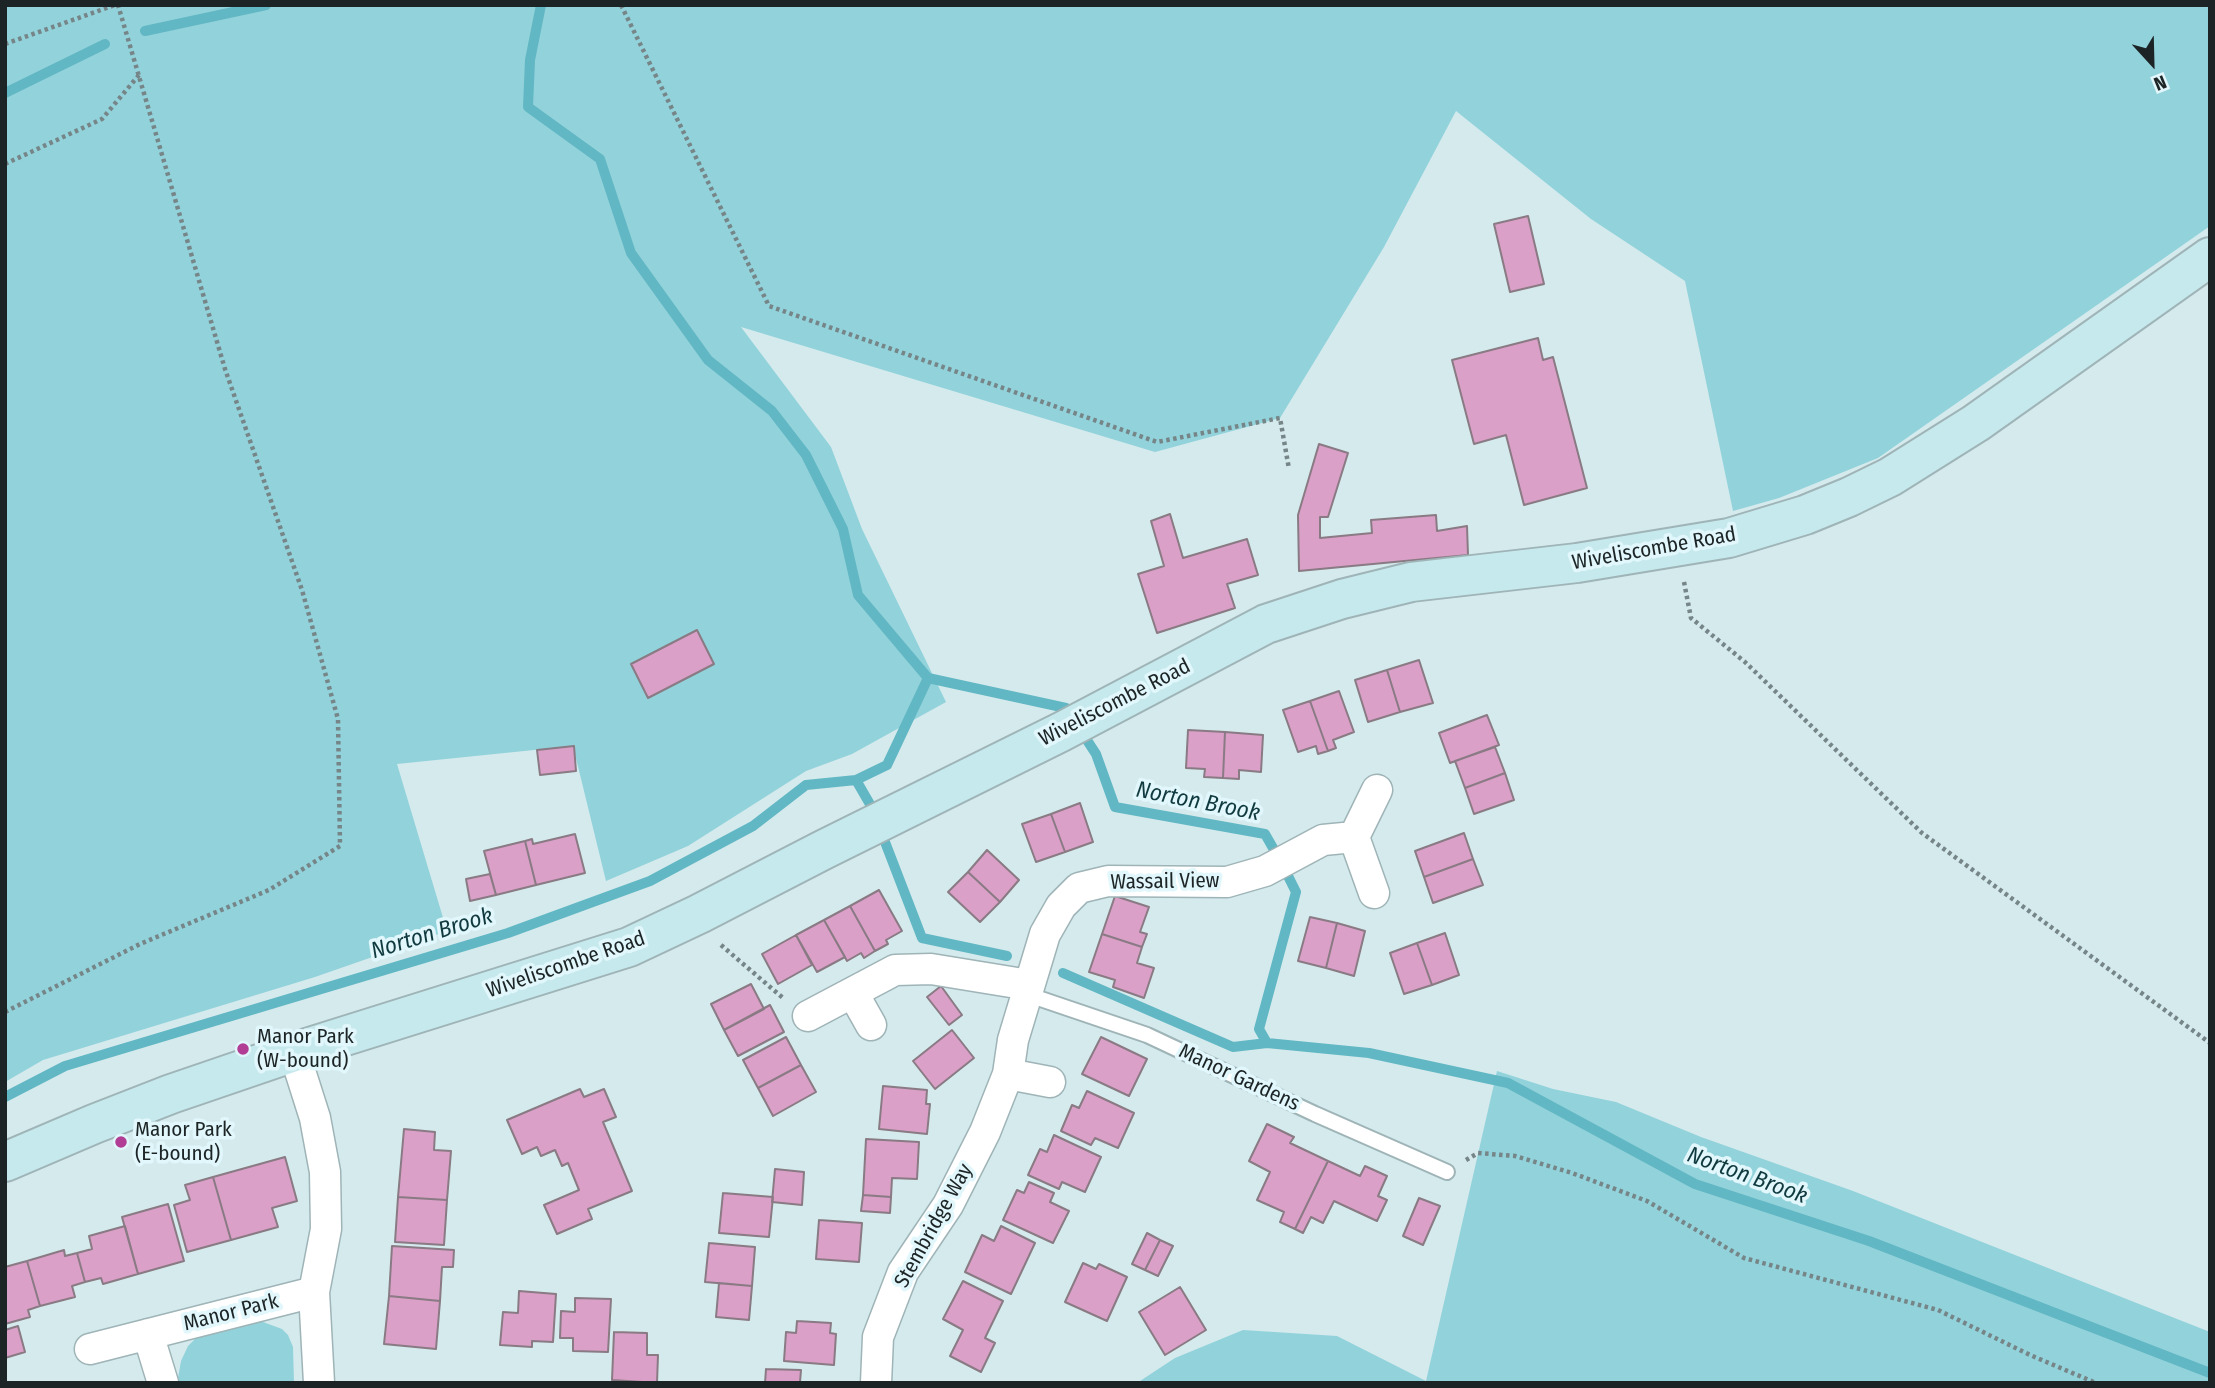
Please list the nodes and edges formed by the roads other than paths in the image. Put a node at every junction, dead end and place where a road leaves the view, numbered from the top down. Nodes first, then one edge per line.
1 (2210, 257) edge
2 (1377, 790) dead end
3 (1354, 837) junction
4 (1374, 892) dead end
5 (1027, 989) junction
6 (853, 993) junction
7 (808, 1016) road end
8 (871, 1025) dead end
9 (294, 1052) junction
10 (1008, 1074) junction
11 (1050, 1082) dead end
12 (5, 1162) edge
13 (1447, 1172) road end
14 (314, 1292) junction
15 (148, 1334) junction
16 (90, 1349) dead end
17 (163, 1383) edge
18 (318, 1383) edge
19 (876, 1383) edge

1 - 9 main road, Wiveliscombe Road
2 - 3 street
3 - 4 street
3 - 5 street, Wassail View
5 - 6 street
5 - 10 street, Stembridge Way
5 - 13 lane, Manor Gardens
6 - 7 street
6 - 8 street
9 - 12 main road, Wiveliscombe Road
9 - 14 street
10 - 11 street
10 - 19 street, Stembridge Way
14 - 15 street, Manor Park
14 - 18 street
15 - 16 street, Manor Park
15 - 17 street

